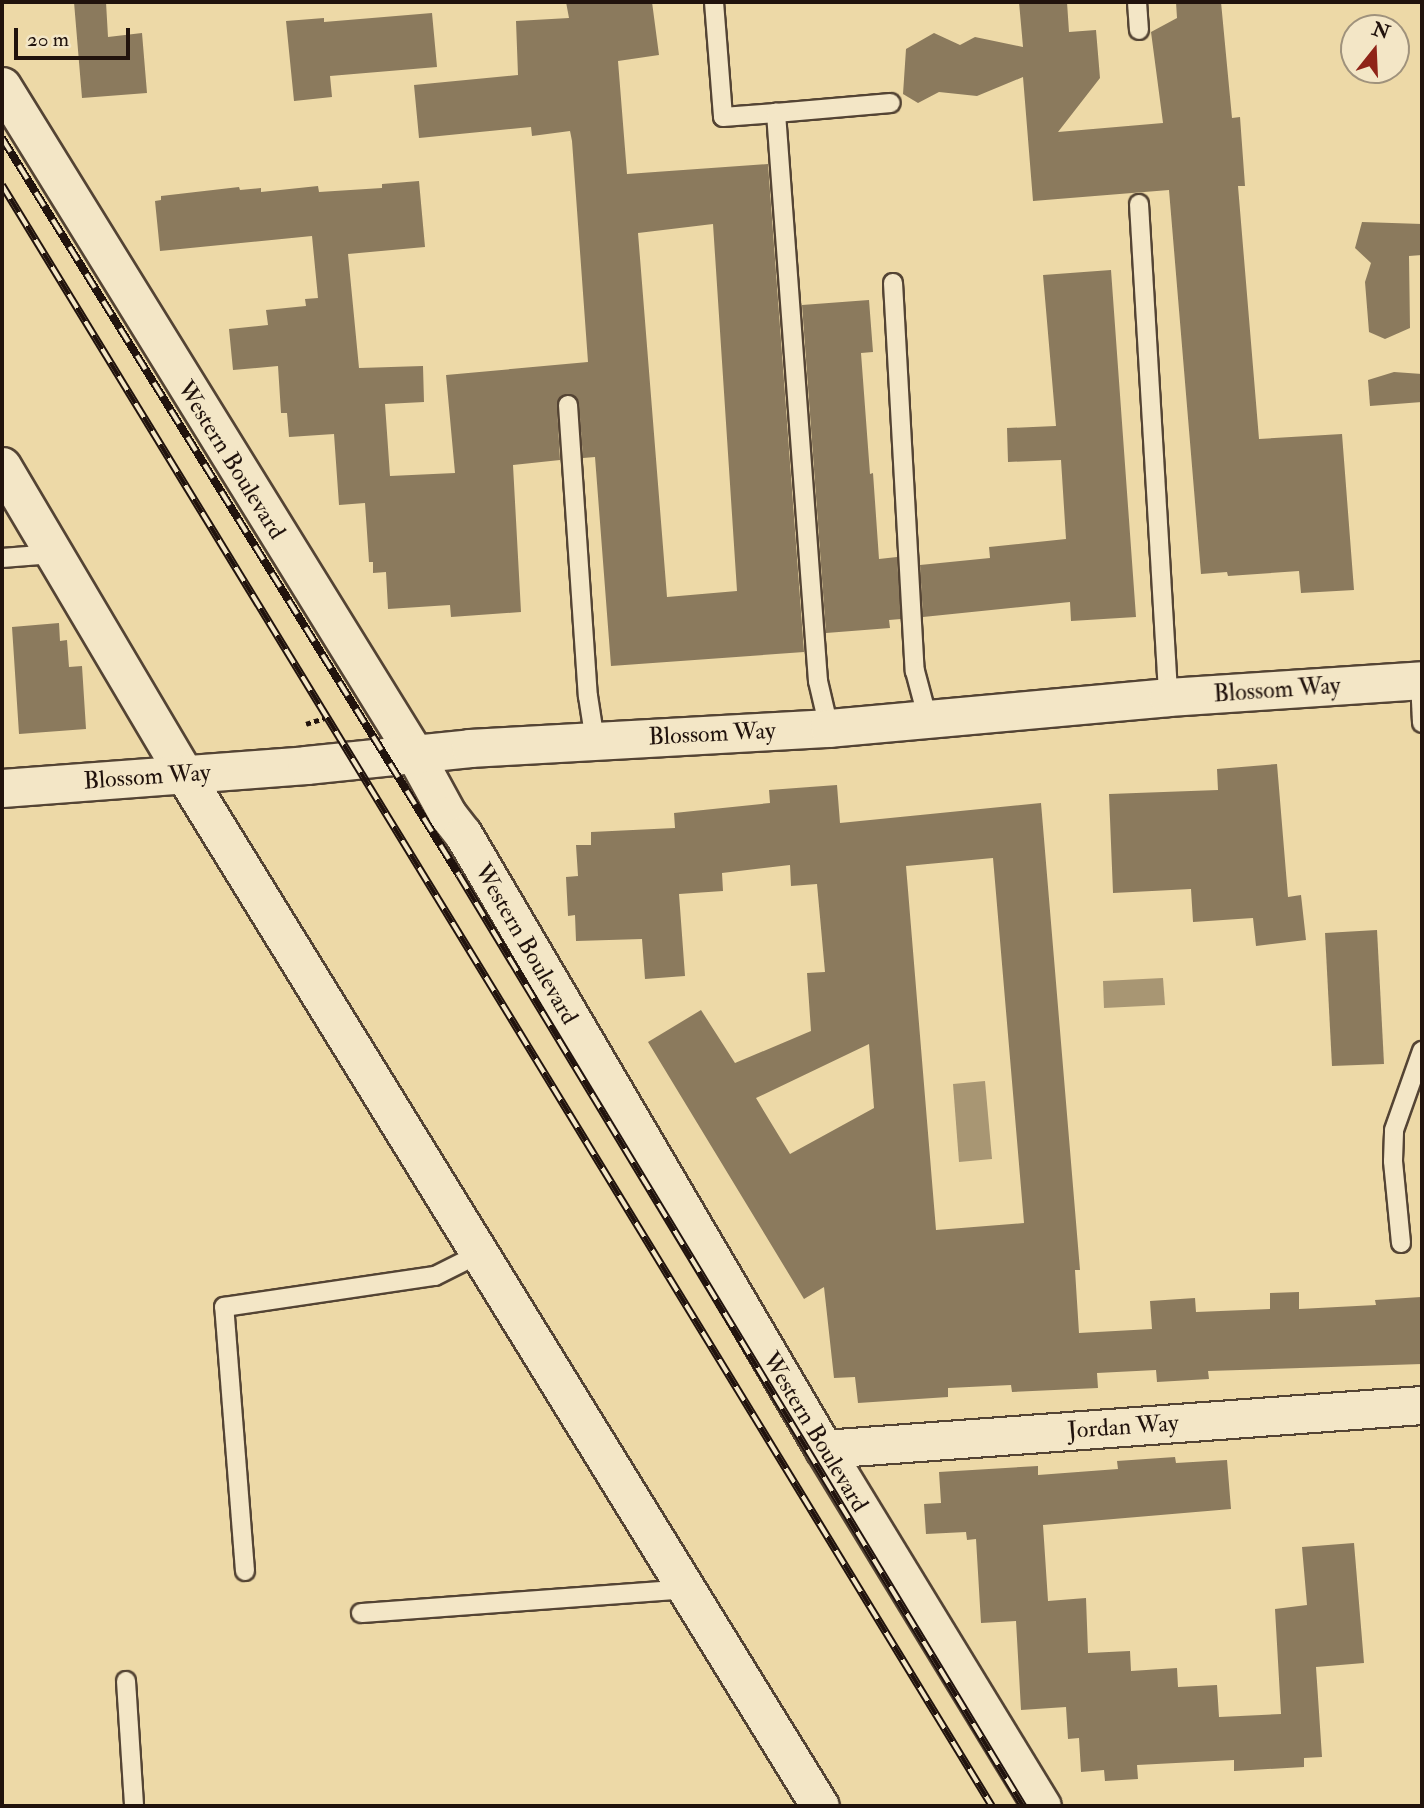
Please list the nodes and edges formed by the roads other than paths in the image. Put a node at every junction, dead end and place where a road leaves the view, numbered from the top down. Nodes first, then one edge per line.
1 (714, 2) edge
2 (1137, 2) edge
3 (1139, 30) dead end
4 (2, 86) edge
5 (891, 103) dead end
6 (776, 113) junction
7 (1139, 204) dead end
8 (893, 283) dead end
9 (568, 405) dead end
10 (2, 466) edge
11 (53, 554) junction
12 (2, 558) edge
13 (1421, 680) edge
14 (1168, 697) junction
15 (928, 720) junction
16 (1422, 723) edge
17 (829, 728) junction
18 (595, 741) junction
19 (414, 753) junction
20 (184, 774) junction
21 (2, 788) edge
22 (1422, 1051) edge
23 (1401, 1243) dead end
24 (480, 1254) junction
25 (1422, 1405) edge
26 (824, 1449) junction
27 (246, 1571) dead end
28 (686, 1589) junction
29 (361, 1613) dead end
30 (127, 1681) dead end
31 (134, 1806) edge
32 (820, 1806) edge
33 (1042, 1806) edge

1 - 6 lane
2 - 3 lane
4 - 19 street, Western Boulevard
5 - 6 lane
6 - 17 lane
7 - 14 lane
8 - 15 lane
9 - 18 lane
10 - 11 street
11 - 12 lane
11 - 20 street
13 - 14 street, Blossom Way
13 - 16 lane
14 - 15 street, Blossom Way
15 - 17 street, Blossom Way
17 - 18 street, Blossom Way
18 - 19 street, Blossom Way
19 - 20 street, Blossom Way
19 - 26 street, Western Boulevard
20 - 21 street, Blossom Way
20 - 24 street
22 - 23 lane
24 - 27 lane
24 - 28 street
25 - 26 street, Jordan Way
26 - 33 street, Western Boulevard
28 - 29 lane
28 - 32 street
30 - 31 lane

